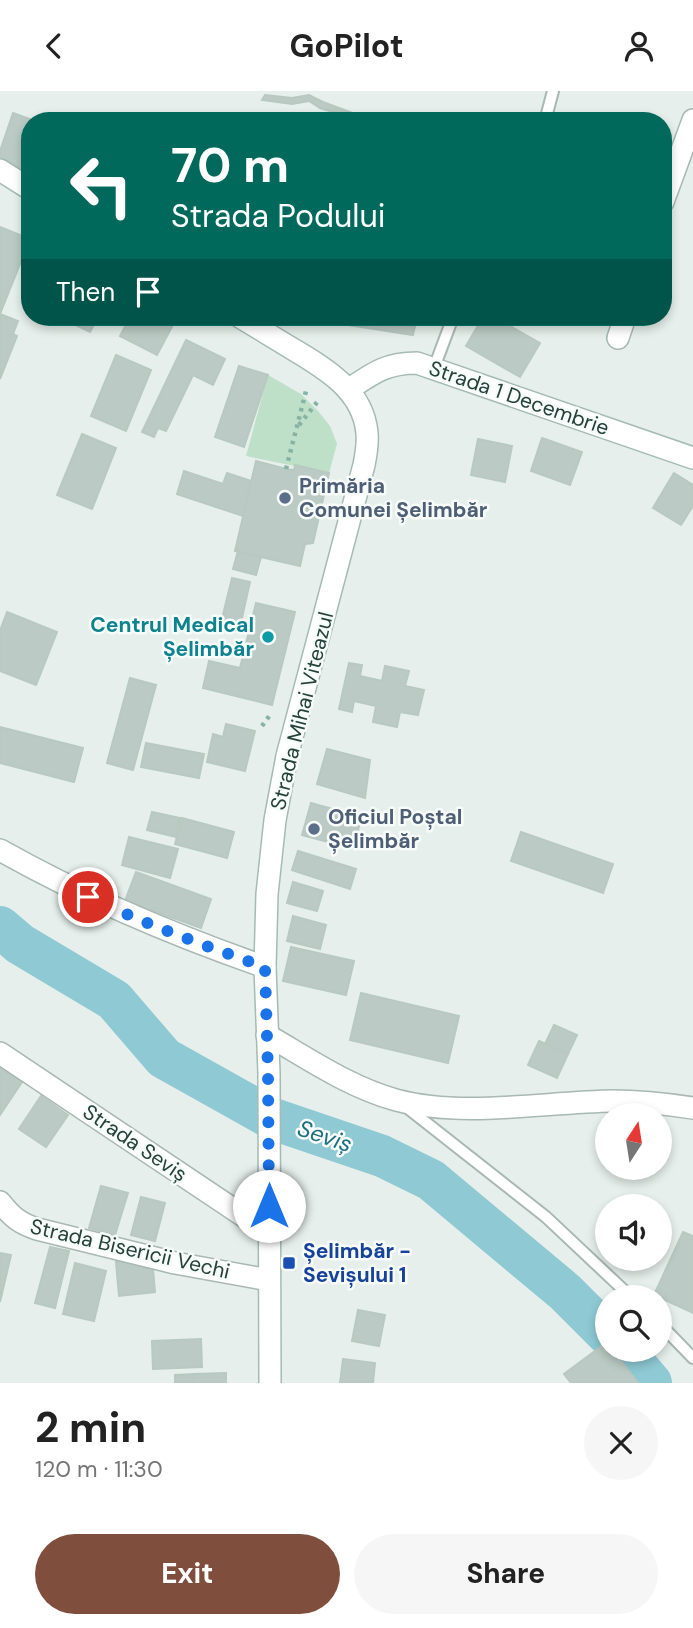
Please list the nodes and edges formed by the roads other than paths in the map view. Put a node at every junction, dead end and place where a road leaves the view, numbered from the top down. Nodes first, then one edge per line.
1 (553, 91) edge
2 (547, 112) edge
3 (693, 120) edge
4 (684, 166) edge
5 (0, 170) edge
6 (21, 183) edge
7 (672, 187) edge
8 (255, 326) edge
9 (450, 326) edge
10 (622, 326) edge
11 (618, 338) dead end
12 (434, 368) junction
13 (348, 390) junction
14 (693, 458) edge
15 (0, 850) edge
16 (265, 967) junction
17 (267, 1035) junction
18 (0, 1053) edge
19 (397, 1100) junction
20 (693, 1108) edge
21 (3, 1212) edge
22 (269, 1233) junction
23 (269, 1280) junction
24 (618, 1285) edge
25 (672, 1336) edge
26 (693, 1358) edge
27 (270, 1383) edge

1 - 2 lane
3 - 4 street
4 - 7 street
5 - 6 street
8 - 13 street, Strada Mihai Viteazul
9 - 12 lane
10 - 11 street
12 - 13 street, Strada 1 Decembrie
12 - 14 street, Strada 1 Decembrie
13 - 16 street, Strada Mihai Viteazul
15 - 16 street
16 - 17 street, Strada Mihai Viteazul
17 - 19 street
17 - 22 street, Strada Mihai Viteazul
18 - 22 street, Strada Seviș
19 - 20 street
19 - 24 lane
21 - 23 street, Strada Bisericii Vechi
22 - 23 street, Strada Mihai Viteazul
23 - 27 street, Strada Mihai Viteazul
25 - 26 lane

